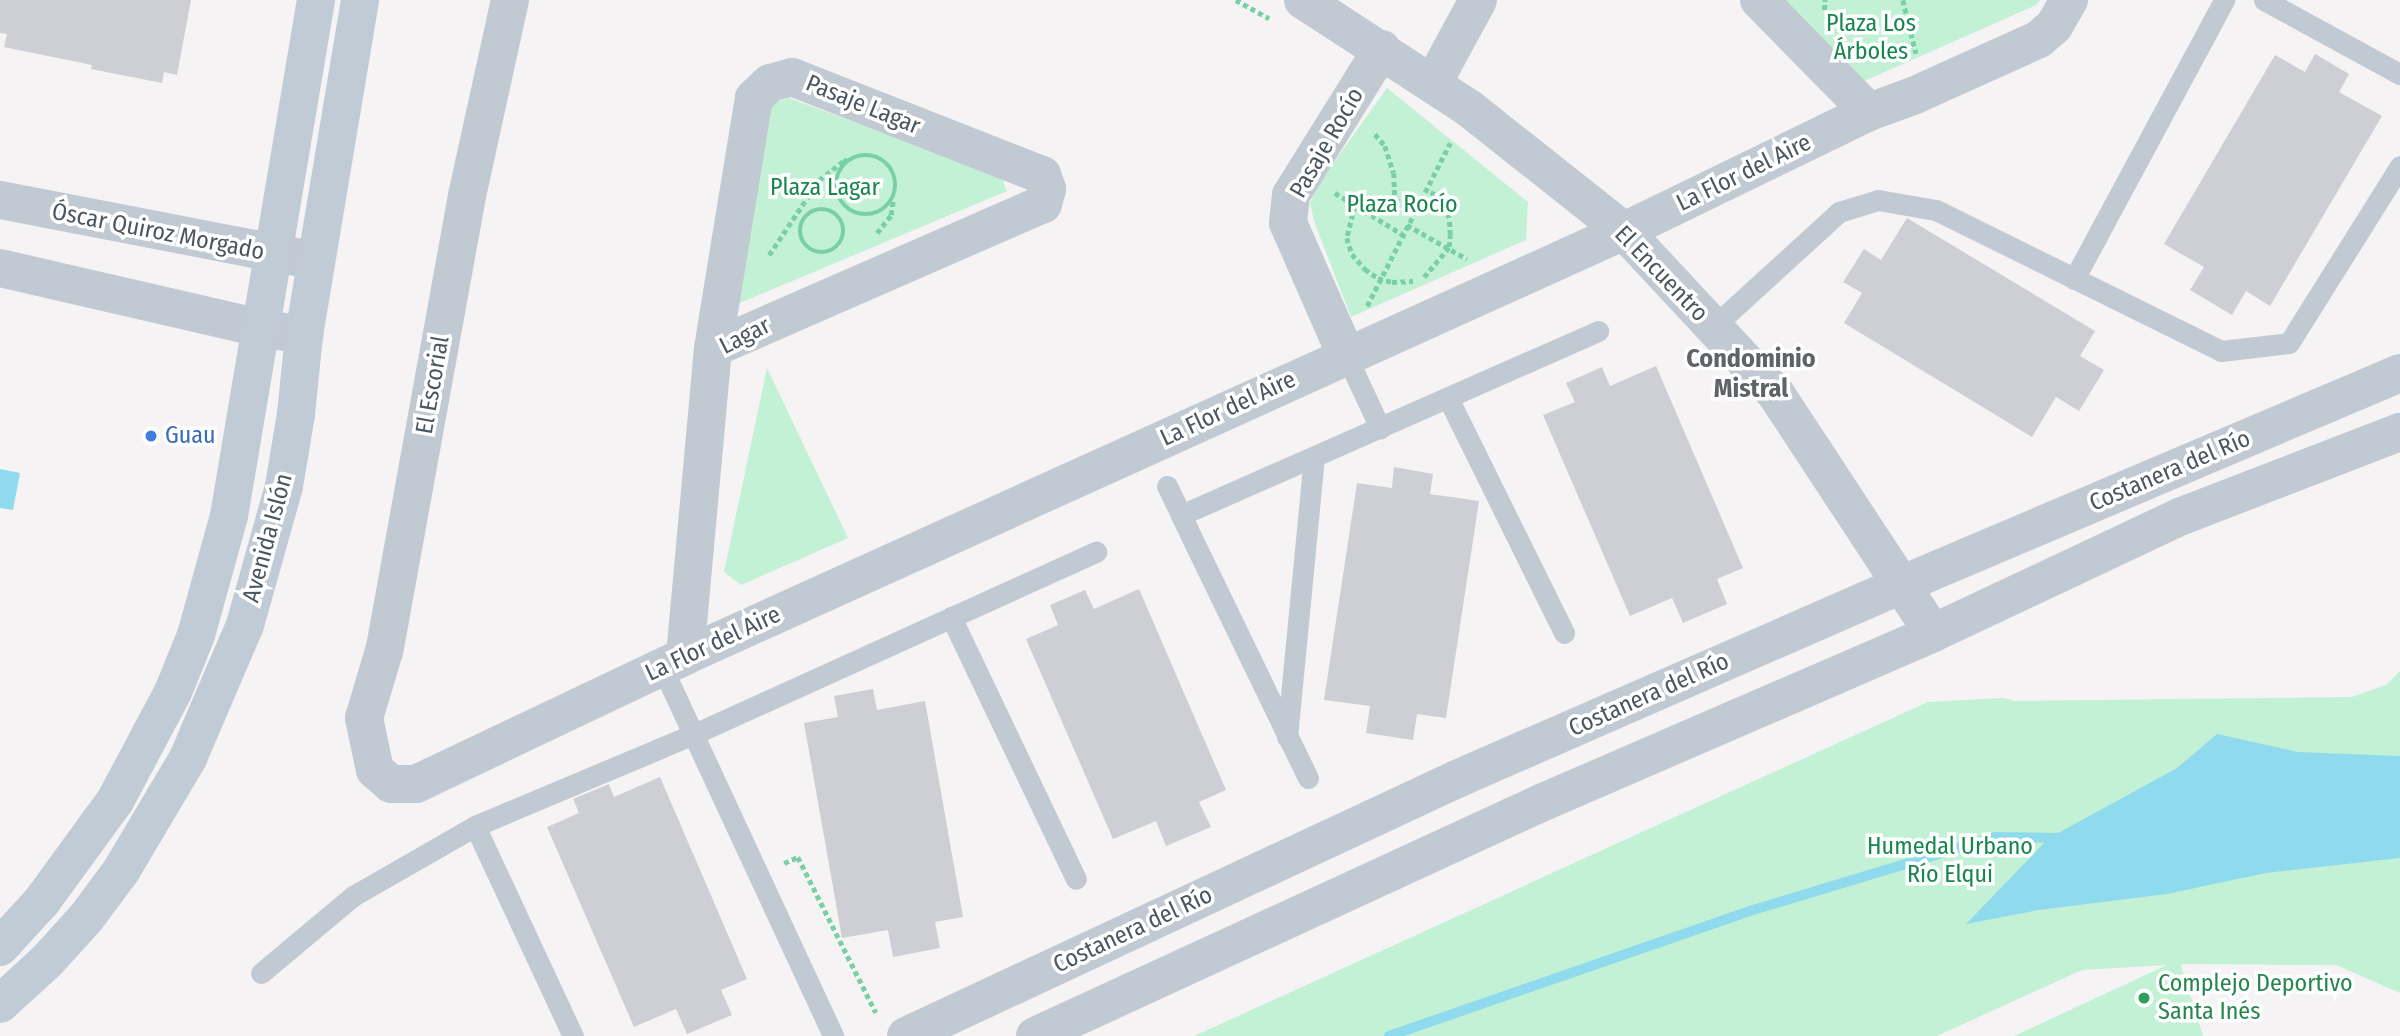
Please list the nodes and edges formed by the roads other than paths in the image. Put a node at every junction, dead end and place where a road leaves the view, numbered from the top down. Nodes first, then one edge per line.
1 (316, 0) edge
2 (360, 0) edge
3 (510, 0) edge
4 (1303, 0) edge
5 (1478, 0) edge
6 (1759, 0) edge
7 (2068, 0) edge
8 (2224, 0) edge
9 (2264, 0) edge
10 (1382, 49) junction
11 (2400, 74) edge
12 (1433, 83) junction
13 (1869, 112) junction
14 (2400, 166) edge
15 (1047, 189) joint
16 (0, 200) edge
17 (1625, 231) junction
18 (272, 254) junction
19 (316, 261) junction
20 (0, 268) edge
21 (2074, 279) junction
22 (1713, 327) junction
23 (259, 328) junction
24 (1598, 331) dead end
25 (304, 335) junction
26 (713, 348) junction
27 (1346, 355) junction
28 (2400, 373) edge
29 (1448, 398) junction
30 (1380, 428) junction
31 (2400, 432) edge
32 (1314, 457) junction
33 (1167, 486) dead end
34 (1181, 515) junction
35 (1096, 552) dead end
36 (1903, 584) junction
37 (951, 617) junction
38 (1564, 633) dead end
39 (1933, 634) junction
40 (673, 662) junction
41 (692, 735) junction
42 (1287, 737) junction
43 (374, 770) joint
44 (1308, 778) dead end
45 (475, 826) junction
46 (1076, 879) dead end
47 (0, 947) edge
48 (261, 973) dead end
49 (0, 1004) edge
50 (894, 1030) edge
51 (573, 1036) edge
52 (833, 1036) edge
53 (1035, 1036) edge

1 - 18 main road, Avenida Islón
2 - 19 main road, Avenida Islón
3 - 43 street, El Escorial
4 - 10 street, El Encuentro
5 - 12 street
6 - 13 street
7 - 13 street, La Flor del Aire
8 - 21 lane
9 - 11 lane
10 - 12 street, El Encuentro
10 - 27 street, Pasaje Rocío
12 - 17 street, El Encuentro
13 - 17 street, La Flor del Aire
14 - 21 lane
15 - 26 street, Lagar
15 - 26 street, Pasaje Lagar
16 - 18 street, Óscar Quiroz Morgado
17 - 22 street, El Encuentro
17 - 27 street, La Flor del Aire
18 - 19 street, Óscar Quiroz Morgado
18 - 23 main road, Avenida Islón
19 - 25 main road, Avenida Islón
20 - 23 street
21 - 22 lane
22 - 36 street, El Encuentro
23 - 25 street
23 - 47 main road, Avenida Islón
24 - 29 lane
25 - 49 main road, Avenida Islón
26 - 40 street, Lagar
27 - 30 lane
27 - 40 street, La Flor del Aire
28 - 36 street, Costanera del Río
29 - 30 lane
29 - 38 lane
30 - 32 lane
31 - 39 street, Costanera del Río
32 - 34 lane
32 - 42 lane
33 - 34 lane
34 - 42 lane
35 - 37 lane
36 - 39 street, El Encuentro
36 - 50 street, Costanera del Río
37 - 41 lane
37 - 46 lane
39 - 53 street, Costanera del Río
40 - 41 lane
40 - 43 street, La Flor del Aire
41 - 45 lane
41 - 52 lane
42 - 44 lane
45 - 48 lane
45 - 51 lane

